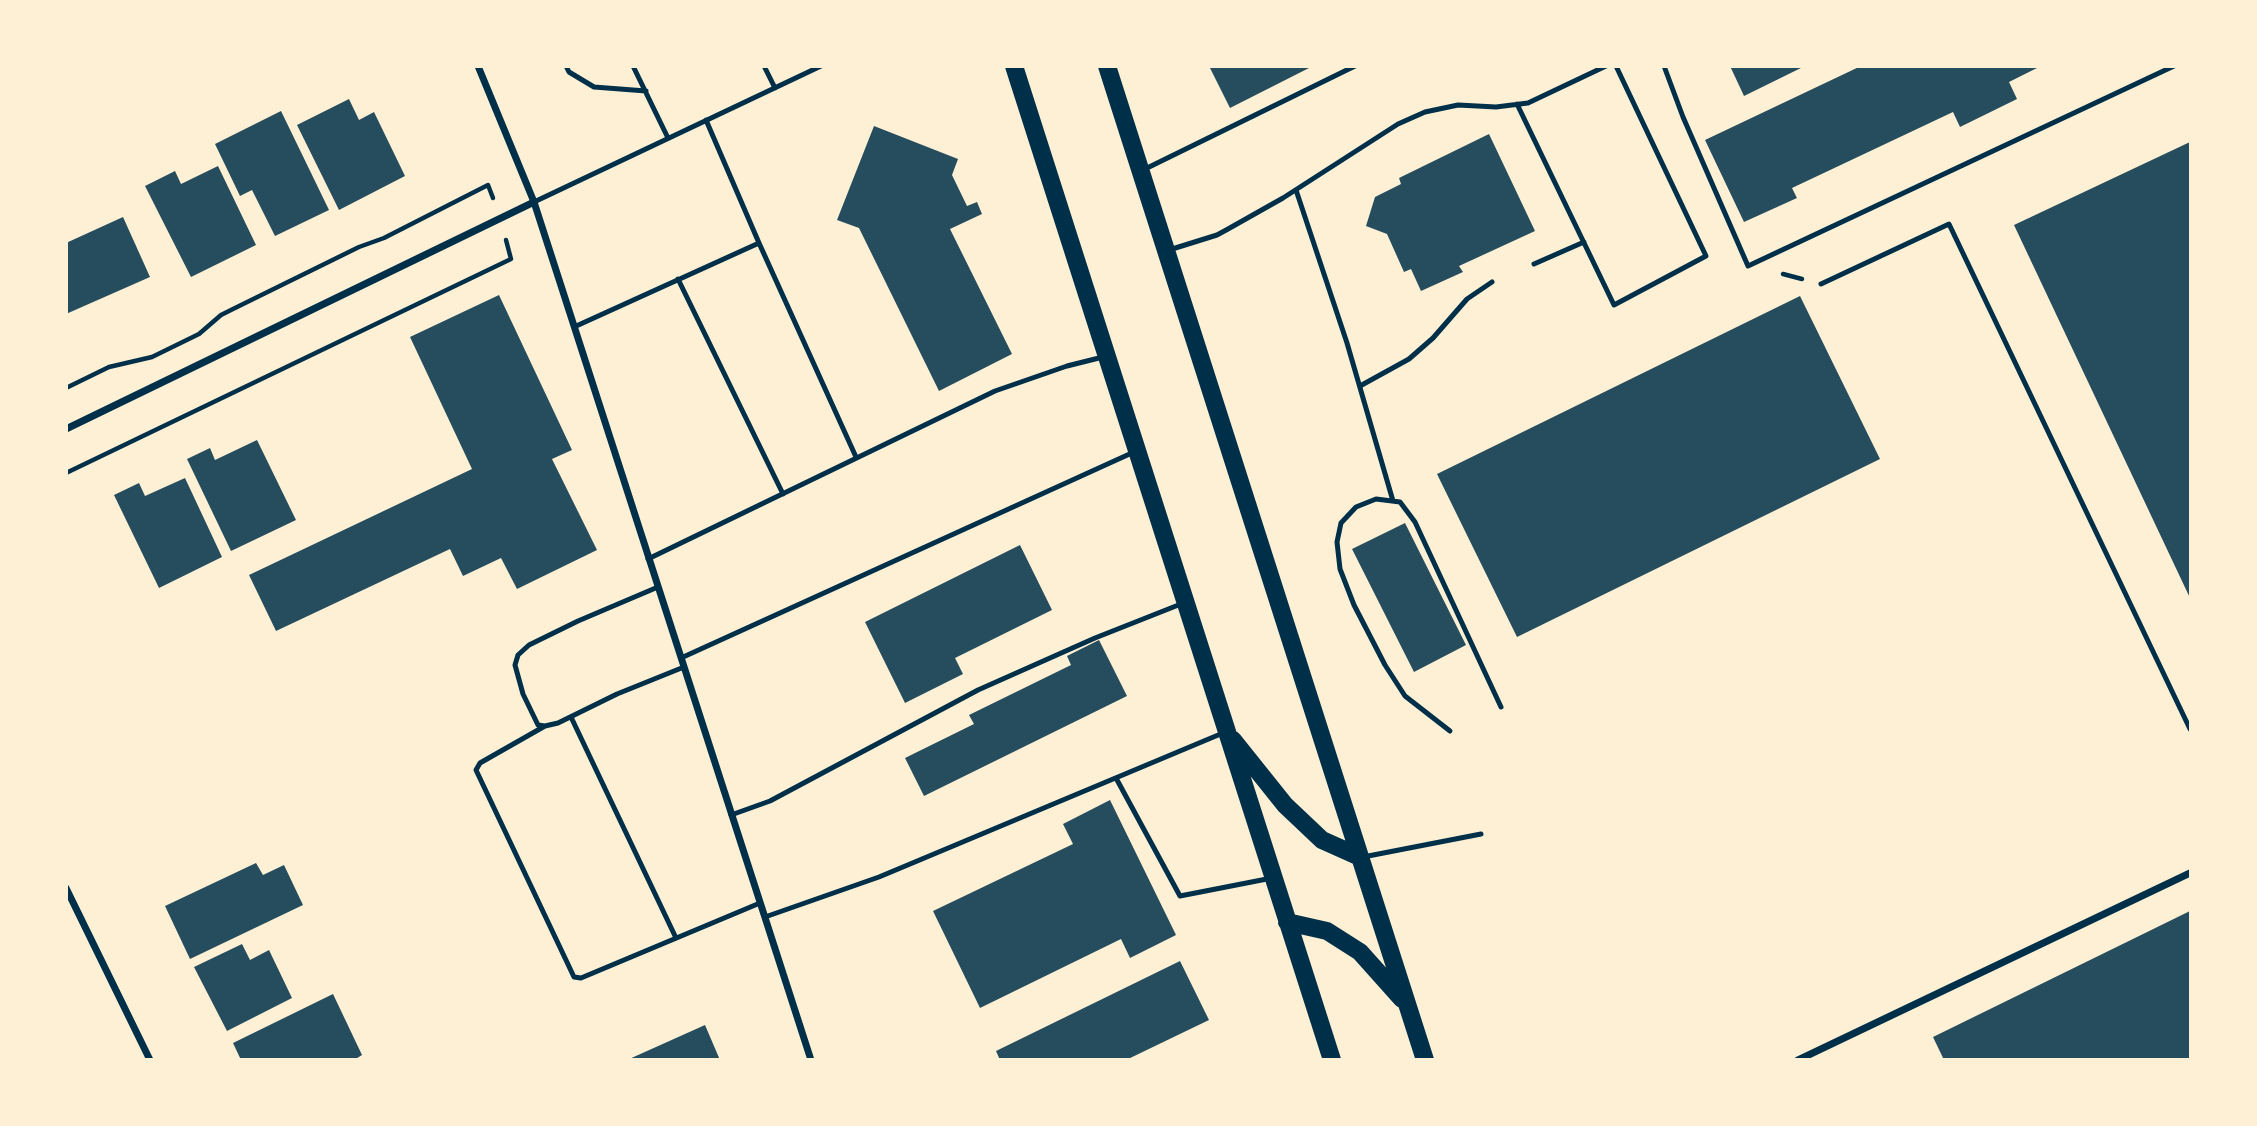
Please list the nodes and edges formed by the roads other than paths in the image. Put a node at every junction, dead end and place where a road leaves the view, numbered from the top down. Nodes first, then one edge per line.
1 (478, 66) edge
2 (566, 66) edge
3 (633, 66) edge
4 (764, 66) edge
5 (821, 66) edge
6 (1014, 66) edge
7 (1107, 66) edge
8 (1354, 66) edge
9 (1606, 66) edge
10 (1616, 66) edge
11 (1664, 66) edge
12 (2174, 66) edge
13 (775, 88) junction
14 (646, 91) junction
15 (1517, 104) junction
16 (706, 120) junction
17 (668, 138) junction
18 (1140, 171) junction
19 (1296, 190) junction
20 (534, 202) junction
21 (1584, 242) junction
22 (759, 243) junction
23 (1166, 251) junction
24 (1534, 264) dead end
25 (678, 279) junction
26 (1492, 282) dead end
27 (1821, 284) dead end
28 (574, 327) junction
29 (1106, 356) junction
30 (1360, 386) junction
31 (66, 429) edge
32 (1137, 451) junction
33 (856, 457) junction
34 (783, 494) junction
35 (1393, 500) junction
36 (648, 559) junction
37 (658, 587) junction
38 (1185, 602) junction
39 (681, 658) junction
40 (684, 667) junction
41 (1501, 706) dead end
42 (571, 717) junction
43 (545, 726) junction
44 (2190, 729) edge
45 (1450, 731) dead end
46 (1226, 732) junction
47 (1116, 778) junction
48 (731, 815) junction
49 (1480, 834) dead end
50 (1360, 857) junction
51 (2190, 873) edge
52 (1273, 878) junction
53 (66, 888) edge
54 (760, 903) junction
55 (765, 916) junction
56 (1287, 922) junction
57 (676, 938) junction
58 (1407, 1004) junction
59 (149, 1059) edge
60 (811, 1059) edge
61 (1332, 1059) edge
62 (1425, 1059) edge
63 (1798, 1059) edge

1 - 20 street
2 - 14 lane
3 - 14 lane
4 - 13 lane
5 - 13 lane
6 - 29 main road
7 - 18 main road
8 - 18 lane
9 - 15 lane
10 - 21 lane
11 - 12 lane
13 - 16 lane
14 - 17 lane
15 - 19 lane
15 - 21 lane
16 - 17 lane
16 - 22 lane
17 - 20 lane
18 - 23 main road
19 - 23 lane
19 - 30 lane
20 - 28 street
20 - 31 street
21 - 24 lane
22 - 25 lane
22 - 33 lane
23 - 50 main road
25 - 28 lane
25 - 34 lane
26 - 30 lane
27 - 44 lane
28 - 36 street
29 - 32 main road
29 - 33 lane
30 - 35 lane
32 - 38 main road
32 - 39 lane
33 - 34 lane
34 - 36 lane
35 - 41 lane
35 - 45 lane
36 - 37 street
37 - 39 street
37 - 43 lane
38 - 46 main road
38 - 48 lane
39 - 40 street
40 - 42 lane
40 - 48 street
42 - 43 lane
42 - 57 lane
43 - 57 lane
46 - 47 lane
46 - 50 main road
46 - 52 main road
47 - 52 lane
47 - 55 lane
48 - 54 street
49 - 50 lane
50 - 58 main road
51 - 63 street
52 - 56 main road
53 - 59 street
54 - 55 street
54 - 57 lane
55 - 60 street
56 - 58 main road
56 - 61 main road
58 - 62 main road

